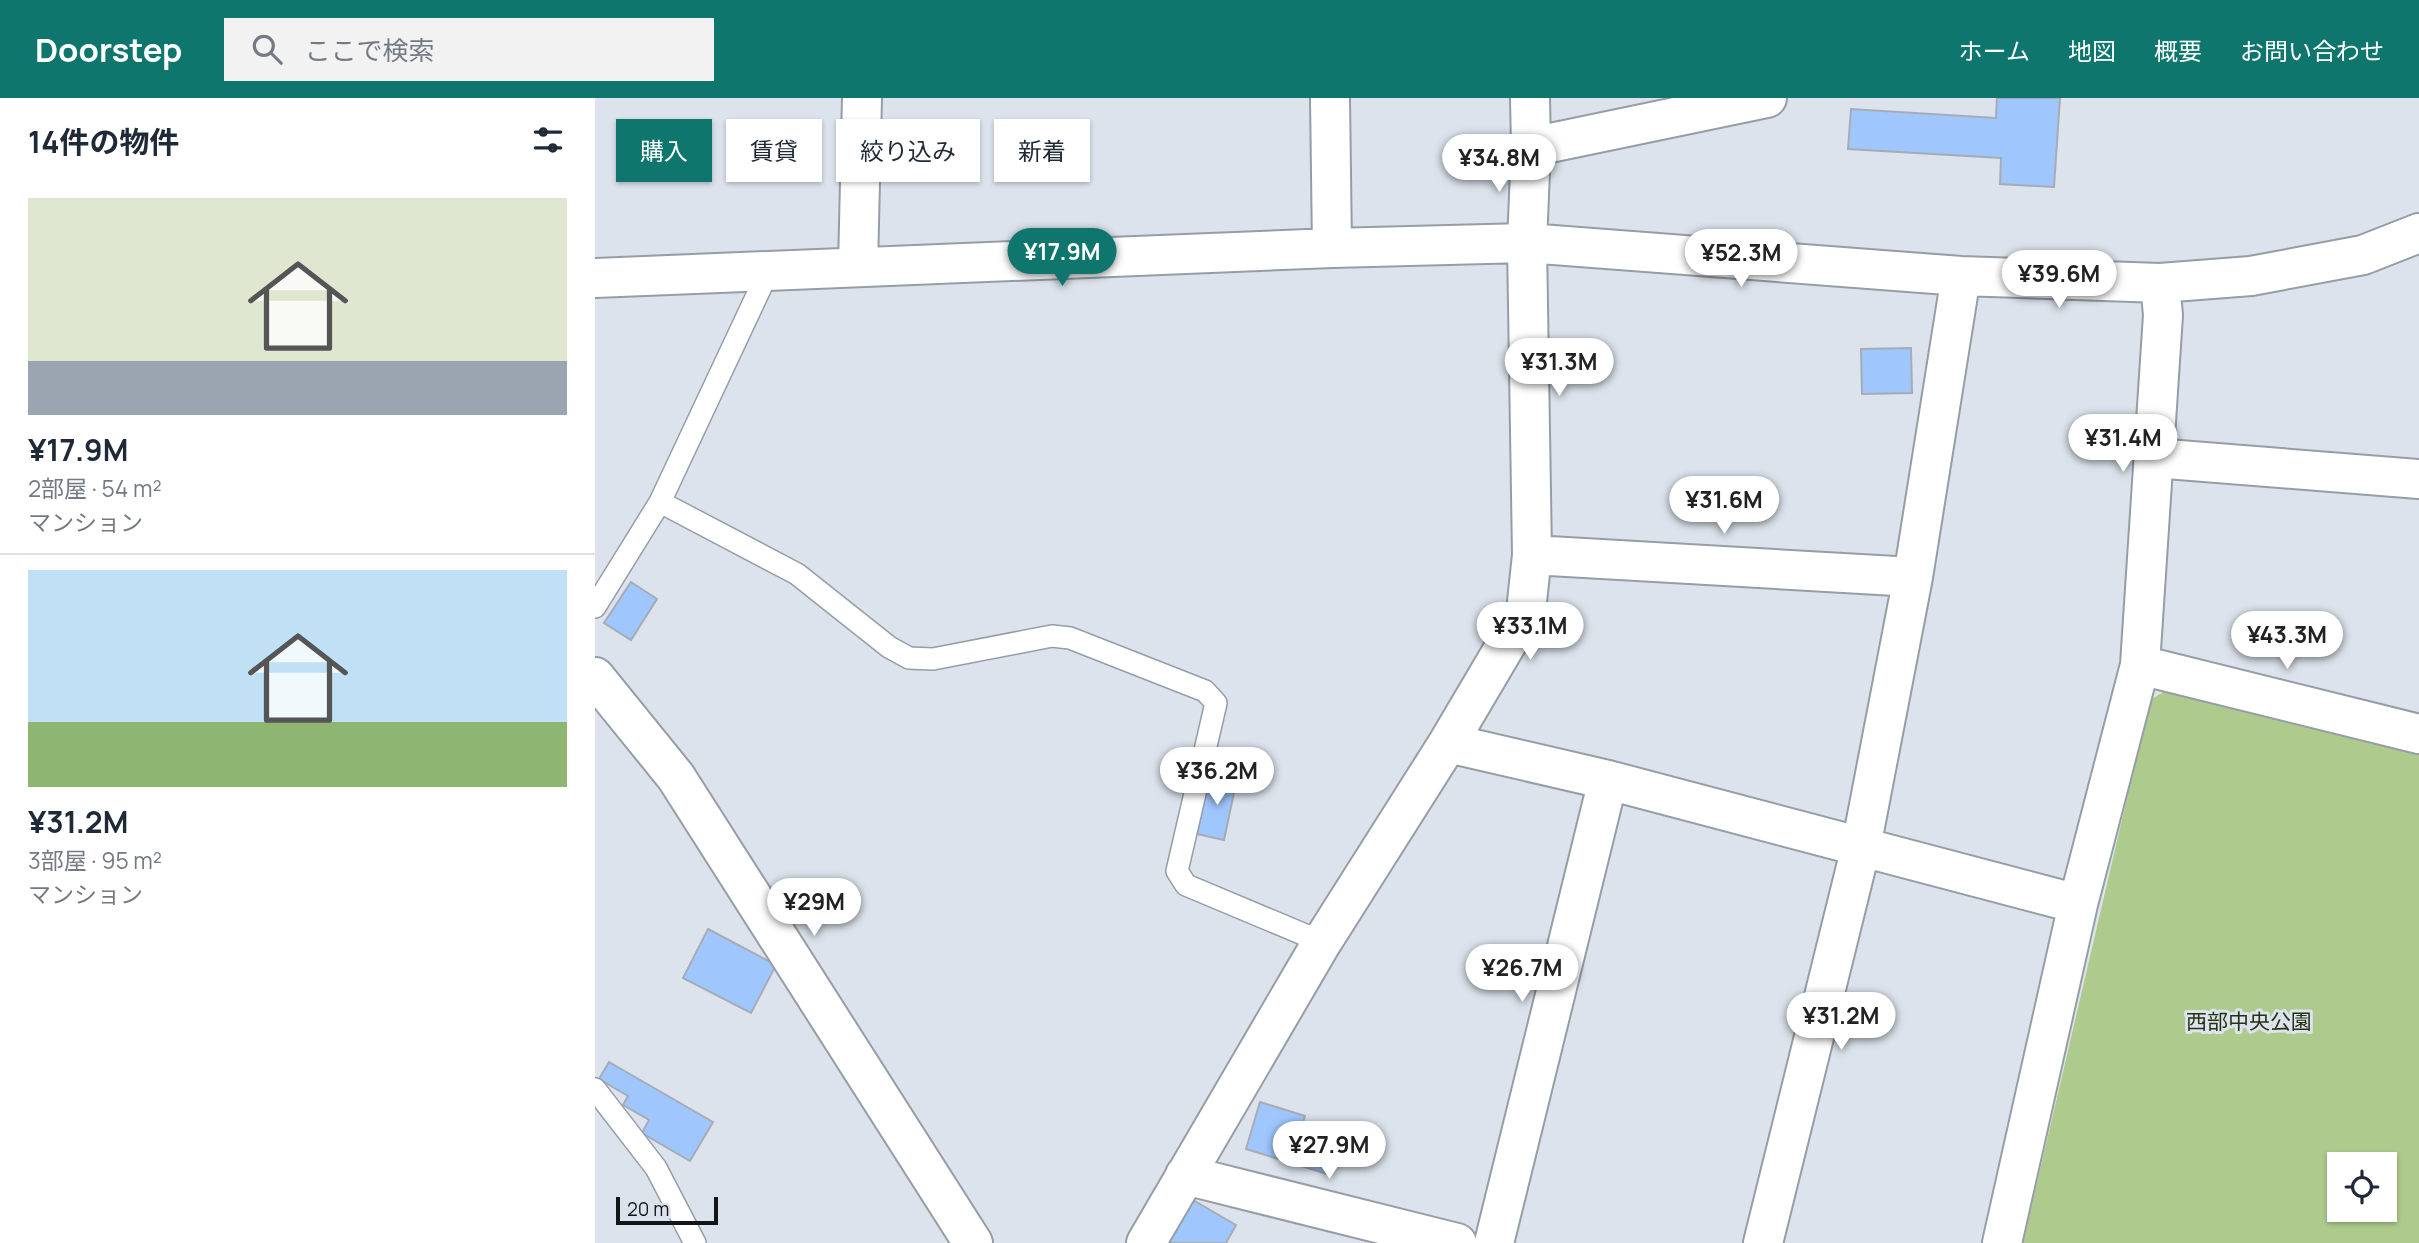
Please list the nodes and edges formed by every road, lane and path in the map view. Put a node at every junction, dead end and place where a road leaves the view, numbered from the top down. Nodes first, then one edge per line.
1 (862, 98) edge
2 (1330, 98) edge
3 (1529, 98) edge
4 (1767, 98) edge
5 (1531, 147) junction
6 (2419, 233) edge
7 (1527, 243) junction
8 (1332, 248) junction
9 (858, 266) junction
10 (768, 272) junction
11 (1961, 276) junction
12 (595, 278) edge
13 (2161, 284) junction
14 (2154, 458) junction
15 (2419, 479) edge
16 (660, 502) junction
17 (1532, 555) junction
18 (1913, 577) junction
19 (595, 607) edge
20 (2140, 664) junction
21 (595, 677) edge
22 (2419, 734) edge
23 (1448, 743) junction
24 (1608, 780) junction
25 (1861, 847) junction
26 (2078, 905) junction
27 (1322, 942) junction
28 (595, 1089) edge
29 (1185, 1175) junction
30 (695, 1243) edge
31 (973, 1243) edge
32 (1146, 1243) edge
33 (1457, 1243) edge
34 (1494, 1243) edge
35 (1763, 1243) edge
36 (2002, 1243) edge

1 - 9 street
2 - 8 street
3 - 5 street
4 - 5 street
5 - 7 street
6 - 13 street
7 - 8 street
7 - 11 street
7 - 17 street
8 - 9 street
9 - 10 street
10 - 12 street
10 - 16 lane
11 - 13 street
11 - 18 street
13 - 14 street
14 - 15 street
14 - 20 street
16 - 19 lane
16 - 27 lane
17 - 18 street
17 - 23 street
18 - 25 street
20 - 22 street
20 - 26 street
21 - 31 street
23 - 24 street
23 - 27 street
24 - 25 street
24 - 34 street
25 - 26 street
25 - 35 street
26 - 36 street
27 - 29 street
28 - 30 lane
29 - 32 street
29 - 33 street

